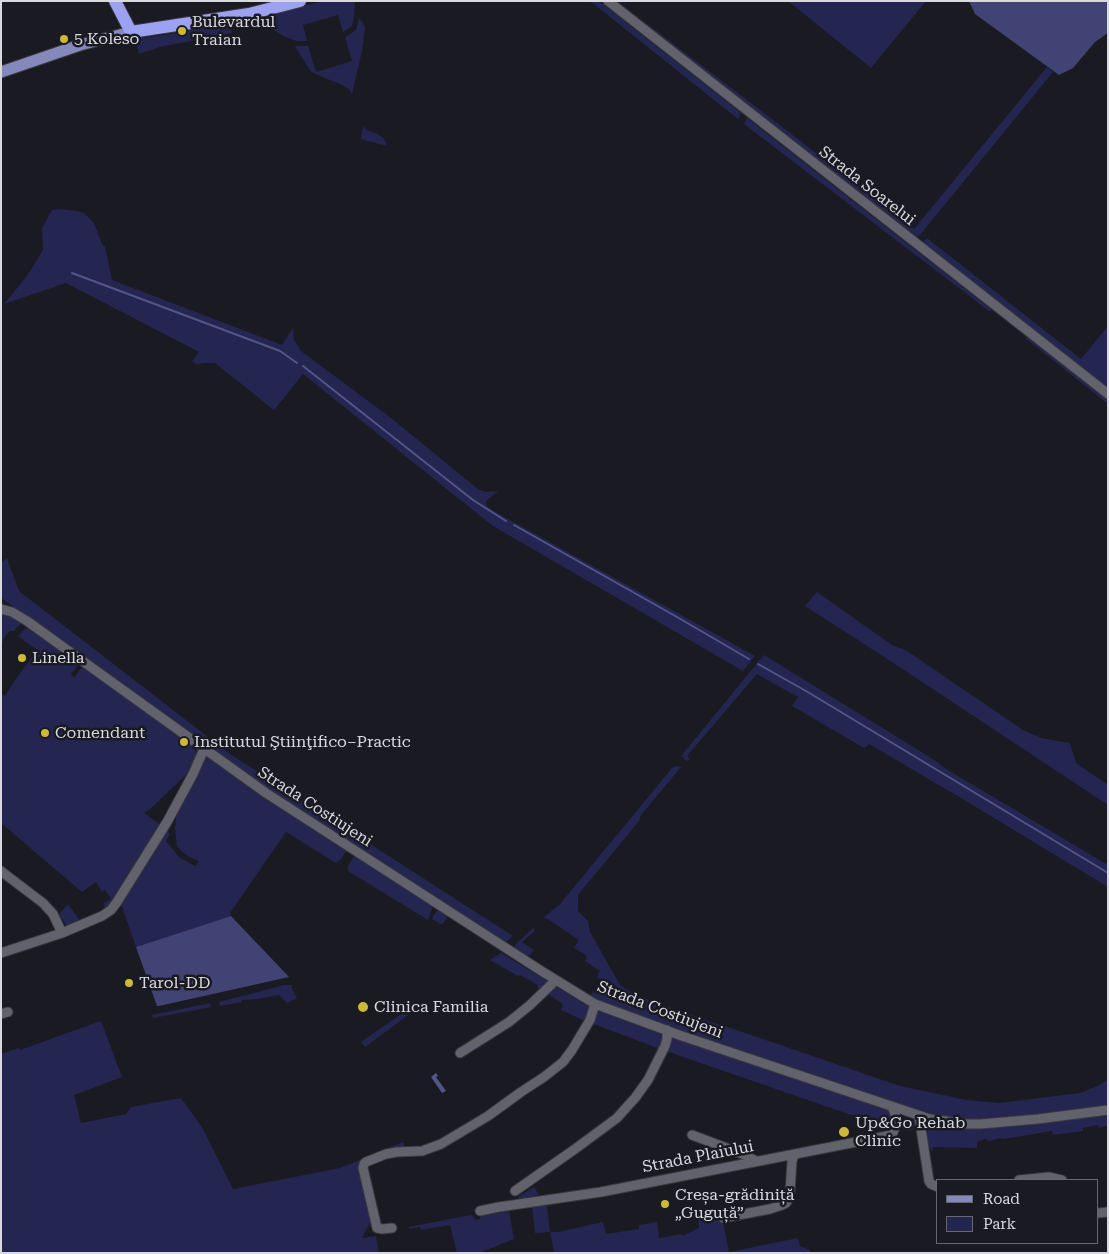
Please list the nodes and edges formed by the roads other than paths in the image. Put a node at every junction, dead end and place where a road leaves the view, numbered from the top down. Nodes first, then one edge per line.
1 (115, 1) edge
2 (300, 1) edge
3 (608, 1) edge
4 (131, 32) junction
5 (1, 72) edge
6 (1108, 394) edge
7 (1, 608) edge
8 (204, 749) junction
9 (1, 871) edge
10 (62, 933) junction
11 (1, 953) edge
12 (556, 980) junction
13 (595, 1004) junction
14 (667, 1030) junction
15 (460, 1054) dead end
16 (892, 1106) junction
17 (1108, 1110) edge
18 (919, 1116) junction
19 (692, 1135) dead end
20 (794, 1155) junction
21 (756, 1161) junction
22 (1029, 1179) edge
23 (1058, 1179) edge
24 (936, 1186) edge
25 (515, 1191) dead end
26 (480, 1211) dead end
27 (723, 1218) dead end
28 (392, 1228) dead end

1 - 4 highway
2 - 4 highway
3 - 6 street, Strada Soarelui
4 - 5 main road
7 - 8 street, Strada Costiujeni
8 - 10 street
8 - 12 street, Strada Costiujeni
9 - 10 street
10 - 11 street
12 - 13 street, Strada Costiujeni
12 - 15 street
13 - 14 street, Strada Costiujeni
13 - 28 street
14 - 16 street, Strada Costiujeni
14 - 25 street
16 - 18 street, Strada Costiujeni
16 - 20 street, Strada Plaiului
17 - 18 street, Strada Costiujeni
18 - 24 street
19 - 21 street
20 - 21 street, Strada Plaiului
20 - 27 street
21 - 26 street, Strada Plaiului
22 - 23 street

